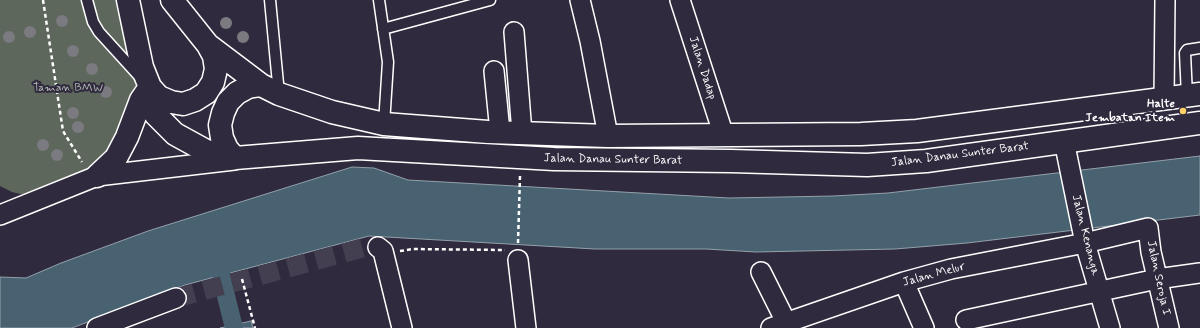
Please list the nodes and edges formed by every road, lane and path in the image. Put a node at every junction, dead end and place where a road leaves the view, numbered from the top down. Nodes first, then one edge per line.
1 (43, 0) edge
2 (87, 0) edge
3 (128, 0) edge
4 (172, 0) edge
5 (270, 0) edge
6 (379, 0) edge
7 (490, 0) edge
8 (580, 0) edge
9 (680, 0) edge
10 (1165, 0) edge
11 (383, 29) junction
12 (514, 32) dead end
13 (208, 45) junction
14 (1200, 48) edge
15 (494, 71) dead end
16 (150, 87) junction
17 (270, 89) junction
18 (1193, 95) edge
19 (1164, 99) junction
20 (1200, 123) edge
21 (384, 124) junction
22 (500, 132) junction
23 (522, 133) junction
24 (608, 136) junction
25 (727, 136) junction
26 (1066, 150) junction
27 (242, 158) junction
28 (731, 161) junction
29 (91, 172) junction
30 (520, 181) dead end
31 (0, 215) edge
32 (1148, 228) joint
33 (1084, 238) junction
34 (381, 251) joint
35 (513, 252) junction
36 (761, 272) dead end
37 (1200, 273) edge
38 (242, 279) dead end
39 (1157, 279) junction
40 (904, 282) junction
41 (1100, 292) junction
42 (176, 298) tunnel mouth
43 (966, 320) dead end
44 (782, 326) edge
45 (97, 328) edge
46 (256, 328) edge
47 (402, 328) edge
48 (526, 328) edge
49 (924, 328) edge
50 (1110, 328) edge
51 (1169, 328) edge

1 - 29 path
2 - 16 lane
3 - 16 main road, Jalan Danau Sunter Barat
4 - 13 main road, Jalan Danau Sunter Barat
5 - 17 lane
6 - 11 lane
7 - 11 lane
8 - 24 street
9 - 25 street, Jalan Dadap
10 - 19 street
11 - 21 lane
12 - 23 street
13 - 16 main road
13 - 17 main road, Jalan Danau Sunter Barat
14 - 18 lane
15 - 22 street
16 - 27 main road, Jalan Danau Sunter Barat
16 - 29 main road
17 - 21 main road, Jalan Danau Sunter Barat
17 - 27 main road
18 - 19 main road, Jalan Danau Sunter Barat
19 - 25 main road, Jalan Danau Sunter Barat
20 - 26 main road, Jalan Danau Sunter Barat
21 - 22 main road, Jalan Danau Sunter Barat
22 - 23 main road, Jalan Danau Sunter Barat
23 - 24 main road, Jalan Danau Sunter Barat
24 - 25 main road, Jalan Danau Sunter Barat
25 - 28 main road
26 - 28 main road, Jalan Danau Sunter Barat
26 - 33 street, Jalan Kenanga
27 - 28 main road, Jalan Danau Sunter Barat
27 - 29 street
29 - 31 street
30 - 35 path
32 - 33 street, Jalan Melur
32 - 39 street, Jalan Seroja I
33 - 40 street, Jalan Melur
33 - 41 street, Jalan Kenanga
34 - 35 path
34 - 47 street
35 - 48 street
36 - 44 street
37 - 39 street
38 - 46 path
39 - 41 street
39 - 51 street, Jalan Seroja I
40 - 44 street, Jalan Melur
40 - 49 street
41 - 43 street
41 - 50 street, Jalan Kenanga
42 - 45 street

